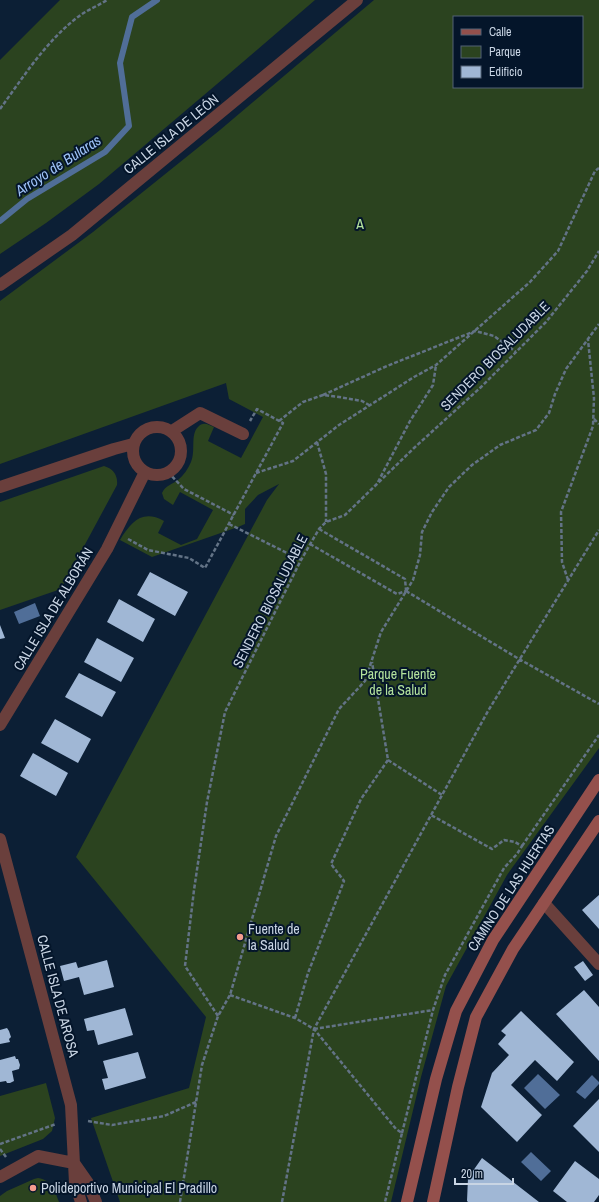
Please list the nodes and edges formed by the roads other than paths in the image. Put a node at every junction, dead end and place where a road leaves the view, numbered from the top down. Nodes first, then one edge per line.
1 (357, 0) edge
2 (0, 285) edge
3 (172, 431) junction
4 (243, 434) road end
5 (133, 444) junction
6 (144, 472) junction
7 (0, 487) edge
8 (0, 725) edge
9 (599, 780) edge
10 (599, 821) edge
11 (0, 839) edge
12 (544, 902) junction
13 (599, 964) edge
14 (74, 1163) junction
15 (0, 1177) edge
16 (81, 1202) edge
17 (96, 1202) edge
18 (408, 1202) edge
19 (433, 1202) edge

1 - 2 street, CALLE ISLA DE LEÓN
3 - 4 street
3 - 5 street
3 - 6 street
5 - 6 street
5 - 7 street
6 - 8 street, CALLE ISLA DE ALBORÁN
9 - 18 main road, CAMINO DE LAS HUERTAS
10 - 12 main road
11 - 14 street, CALLE ISLA DE AROSA
12 - 13 street
12 - 19 main road
14 - 15 street
14 - 16 street, CALLE ISLA DE AROSA
14 - 17 street

